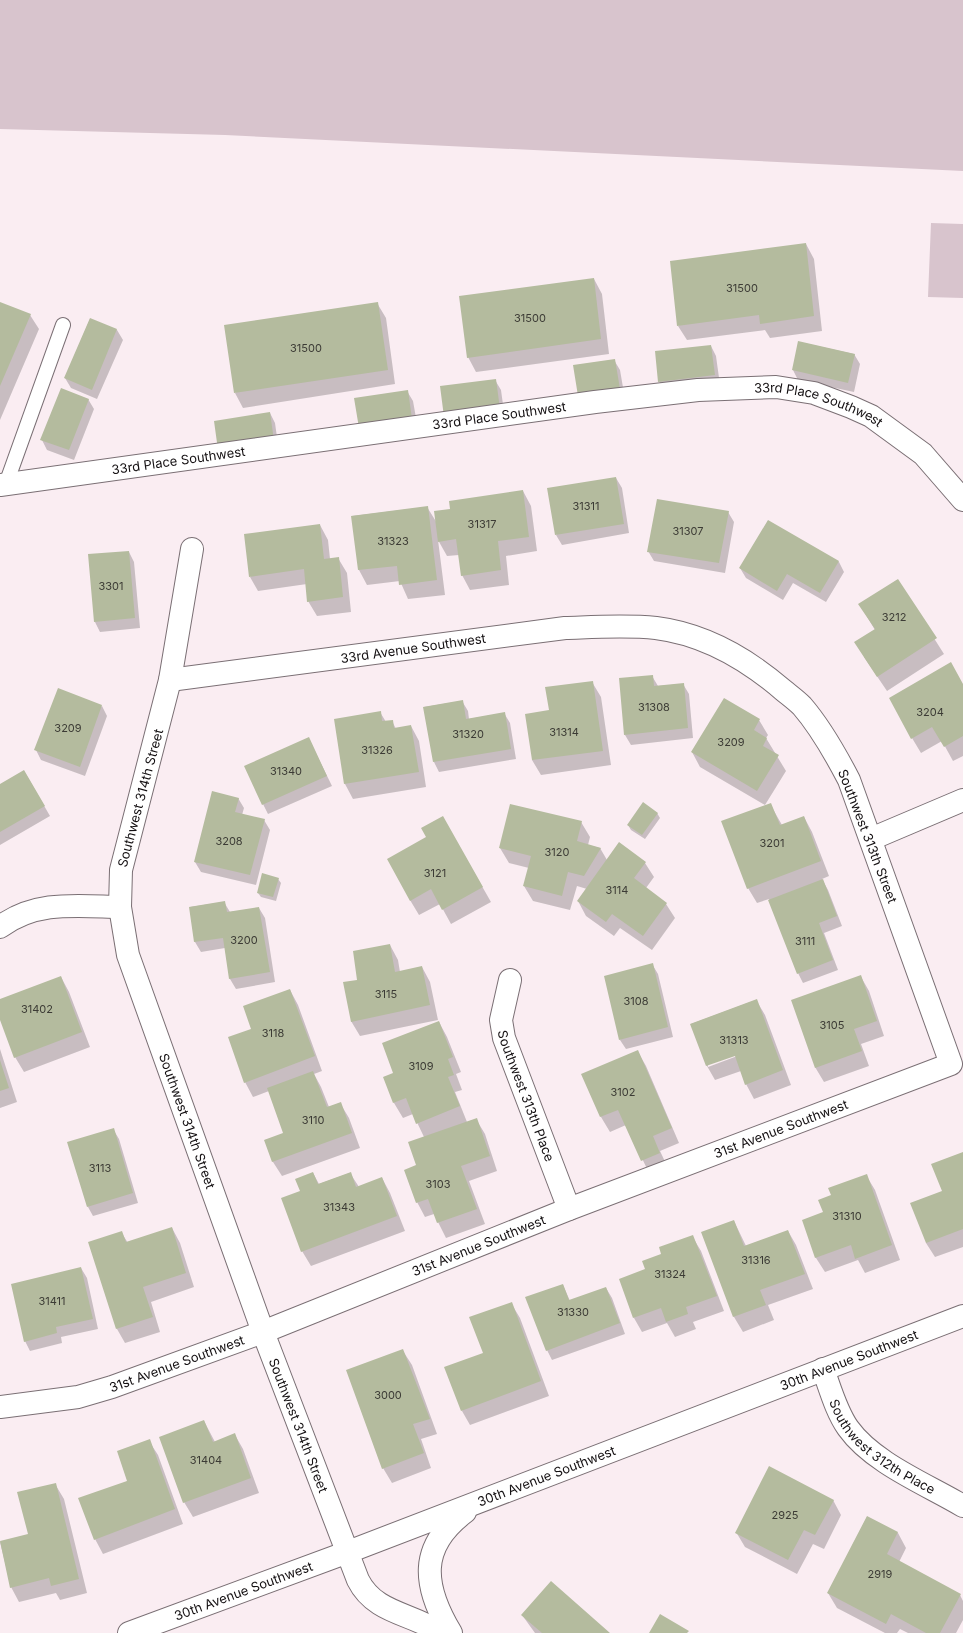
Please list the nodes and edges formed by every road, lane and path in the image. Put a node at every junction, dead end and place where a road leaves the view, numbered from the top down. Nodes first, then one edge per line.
1 (63, 325) dead end
2 (3, 484) edge
3 (963, 500) edge
4 (192, 549) dead end
5 (657, 628) joint
6 (170, 680) junction
7 (963, 800) edge
8 (871, 839) junction
9 (120, 907) junction
10 (0, 927) edge
11 (510, 980) dead end
12 (952, 1064) joint
13 (569, 1209) junction
14 (963, 1316) edge
15 (263, 1332) junction
16 (823, 1369) junction
17 (0, 1407) edge
18 (479, 1501) junction
19 (963, 1506) edge
20 (348, 1552) junction
21 (130, 1633) edge
22 (441, 1633) edge
23 (451, 1633) edge

1 - 2 lane
2 - 3 street, 33rd Place Southwest
4 - 6 street, Southwest 314th Street
5 - 6 street, 33rd Avenue Southwest
5 - 8 street, Southwest 313th Street
6 - 9 street, Southwest 314th Street
7 - 8 street
8 - 12 street, Southwest 313th Street
9 - 10 street
9 - 15 street, Southwest 314th Street
11 - 13 street, Southwest 313th Place
12 - 13 street, 31st Avenue Southwest
13 - 15 street, 31st Avenue Southwest
14 - 16 street, 30th Avenue Southwest
15 - 17 street, 31st Avenue Southwest
15 - 20 street, Southwest 314th Street
16 - 18 street, 30th Avenue Southwest
16 - 19 street, Southwest 312th Place
18 - 20 street, 30th Avenue Southwest
18 - 23 street
20 - 21 street, 30th Avenue Southwest
20 - 22 street, Southwest 314th Street

